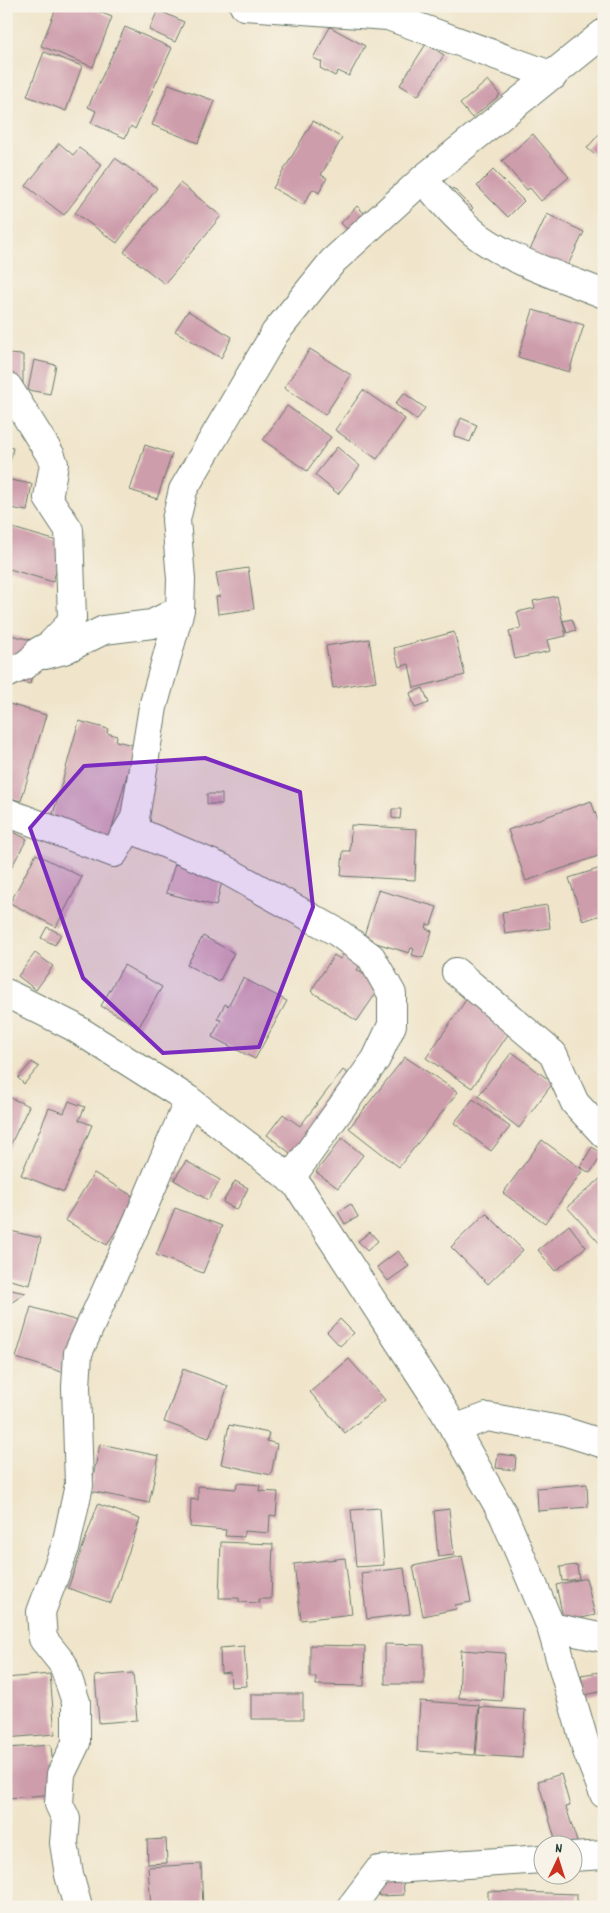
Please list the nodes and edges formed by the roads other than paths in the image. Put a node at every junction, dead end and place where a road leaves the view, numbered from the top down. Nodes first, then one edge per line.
1 (244, 6) edge
2 (604, 33) edge
3 (553, 76) junction
4 (423, 179) junction
5 (604, 294) edge
6 (8, 387) dead end
7 (180, 610) junction
8 (34, 658) junction
9 (6, 674) edge
10 (6, 812) edge
11 (135, 818) junction
12 (456, 972) dead end
13 (6, 993) edge
14 (188, 1100) junction
15 (604, 1134) edge
16 (290, 1179) junction
17 (454, 1429) junction
18 (604, 1444) edge
19 (551, 1627) junction
20 (604, 1638) edge
21 (604, 1794) edge
22 (604, 1855) edge
23 (582, 1856) edge
24 (532, 1860) edge
25 (78, 1907) edge
26 (351, 1907) edge

1 - 3 street
2 - 3 street
3 - 4 street
4 - 5 street
4 - 7 street
6 - 8 street
7 - 8 street
7 - 11 street
8 - 9 street
10 - 11 street
11 - 16 street
12 - 15 street
13 - 14 street
14 - 16 street
14 - 25 street
16 - 17 street
17 - 18 street
17 - 19 street
19 - 20 street
19 - 21 street
22 - 23 street
24 - 26 street

